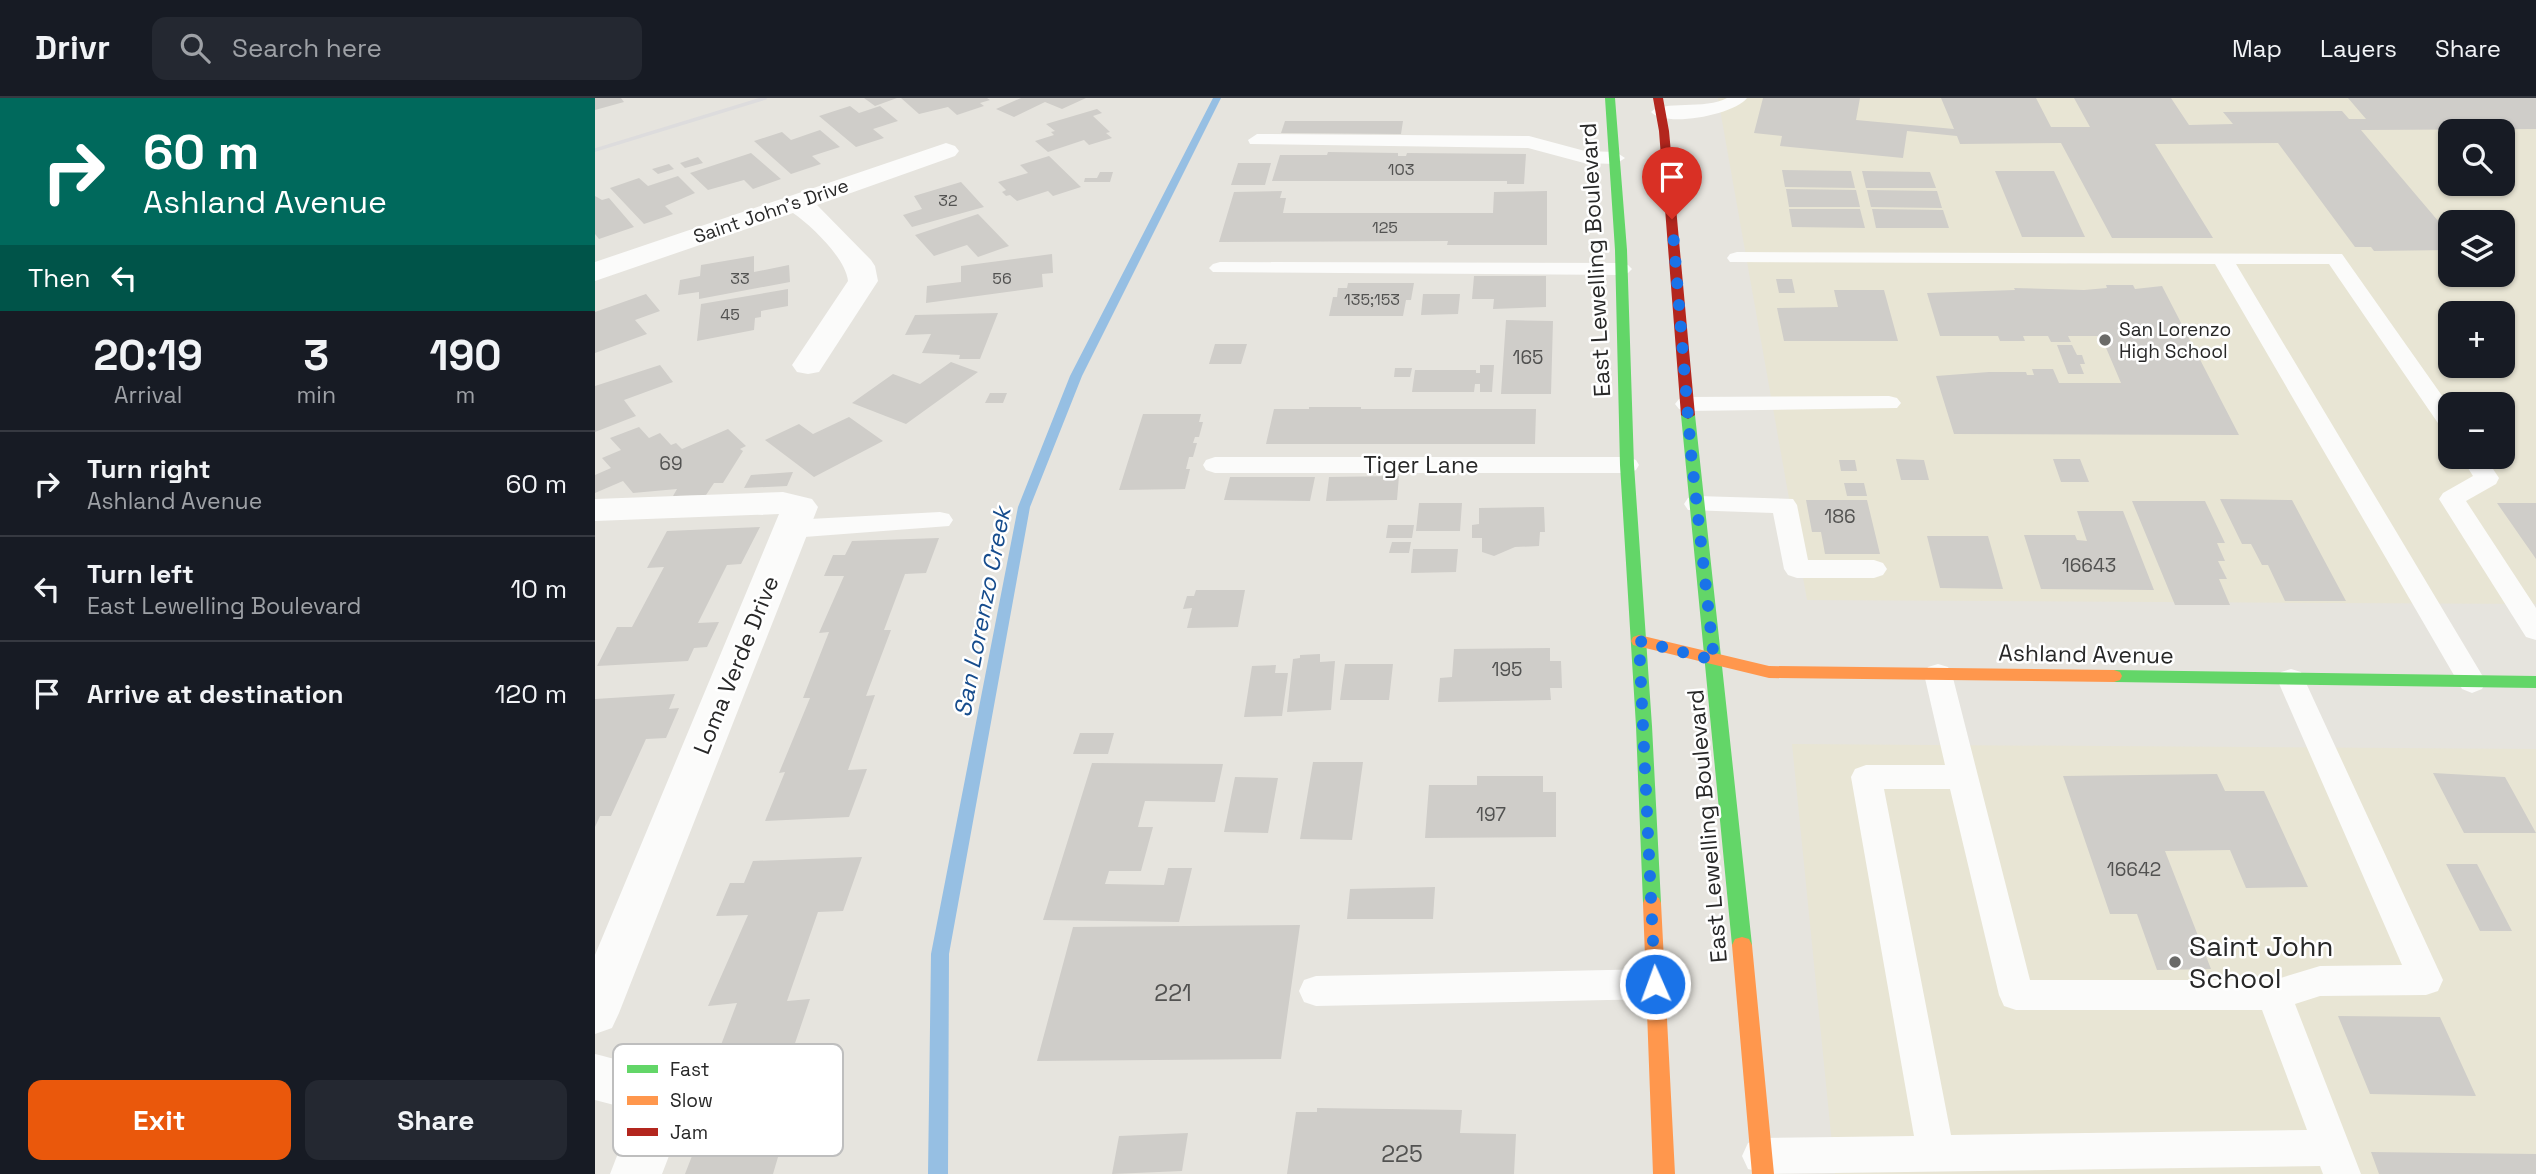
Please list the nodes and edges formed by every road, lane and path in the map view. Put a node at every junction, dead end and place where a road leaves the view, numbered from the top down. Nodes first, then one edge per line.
1 (1738, 98) edge
2 (1655, 107) edge
3 (1614, 108) edge
4 (1257, 140) dead end
5 (946, 151) dead end
6 (1616, 158) junction
7 (796, 203) junction
8 (1247, 250) dead end
9 (1737, 258) dead end
10 (2222, 258) junction
11 (1621, 260) junction
12 (1220, 268) dead end
13 (595, 272) edge
14 (808, 365) dead end
15 (1889, 403) dead end
16 (1687, 404) junction
17 (2438, 407) edge
18 (1626, 465) junction
19 (1215, 466) dead end
20 (2481, 469) edge
21 (1697, 504) junction
22 (595, 510) edge
23 (940, 520) dead end
24 (791, 529) junction
25 (1874, 569) dead end
26 (2536, 630) edge
27 (1639, 641) junction
28 (1714, 660) junction
29 (1938, 674) junction
30 (2291, 679) junction
31 (2472, 681) junction
32 (2536, 682) edge
33 (1963, 777) junction
34 (1655, 984) junction
35 (1316, 991) dead end
36 (2274, 995) junction
37 (595, 1013) edge
38 (595, 1077) edge
39 (613, 1083) edge
40 (1936, 1153) junction
41 (643, 1156) edge
42 (2338, 1161) edge
43 (1762, 1165) edge
44 (636, 1174) edge
45 (1664, 1174) edge

1 - 2 lane
2 - 16 main road, East Lewelling Boulevard
3 - 6 main road, East Lewelling Boulevard
4 - 6 lane
5 - 7 street, Saint John's Drive
6 - 11 main road, East Lewelling Boulevard
7 - 13 street, Saint John's Drive
7 - 14 street
8 - 11 lane
9 - 10 lane
10 - 17 lane
10 - 31 lane
11 - 12 lane
11 - 18 main road, East Lewelling Boulevard
15 - 16 lane
16 - 21 main road, East Lewelling Boulevard
18 - 19 lane, Tiger Lane
18 - 27 main road, East Lewelling Boulevard
20 - 26 lane
21 - 25 lane
21 - 28 main road, East Lewelling Boulevard
22 - 24 street, Loma Verde Drive
23 - 24 lane
24 - 37 street, Loma Verde Drive
27 - 28 main road, Ashland Avenue
27 - 34 main road, East Lewelling Boulevard
28 - 29 main road, Ashland Avenue
28 - 43 main road, East Lewelling Boulevard
29 - 30 main road, Ashland Avenue
29 - 33 lane
30 - 31 main road, Ashland Avenue
30 - 36 lane
31 - 32 main road, Ashland Avenue
33 - 36 lane
33 - 40 lane
34 - 35 lane
34 - 45 main road, East Lewelling Boulevard
36 - 42 lane
38 - 39 street
40 - 42 lane
40 - 43 lane
41 - 44 street

